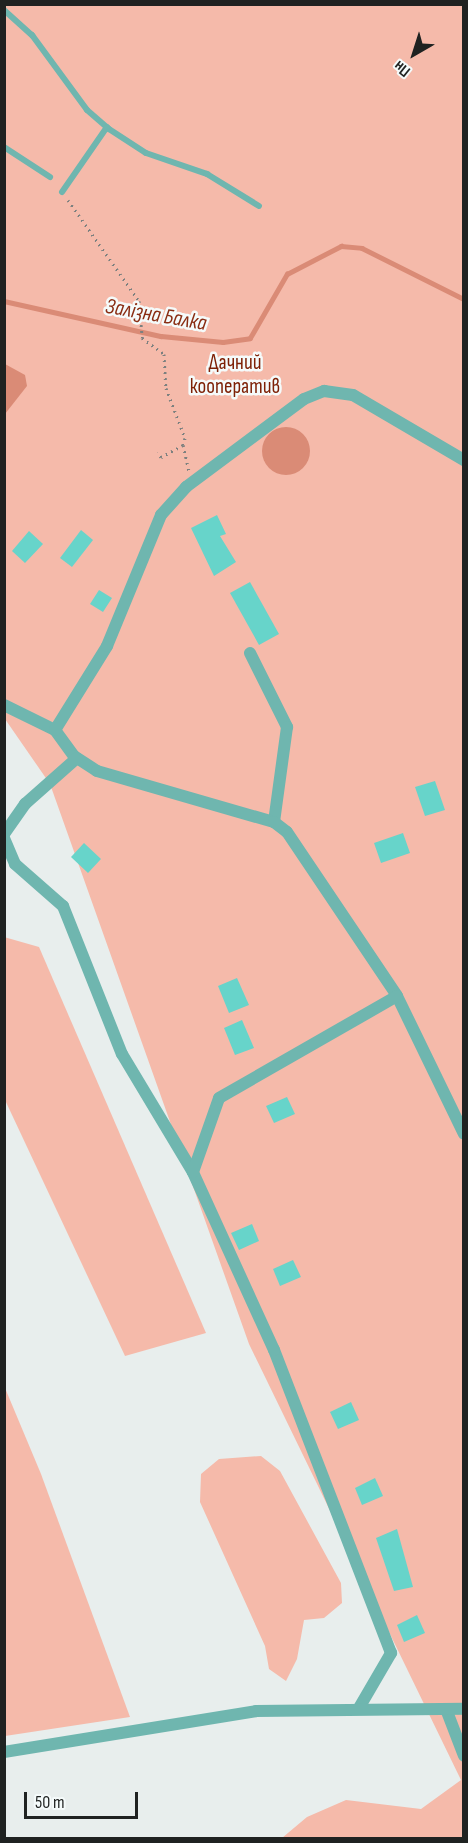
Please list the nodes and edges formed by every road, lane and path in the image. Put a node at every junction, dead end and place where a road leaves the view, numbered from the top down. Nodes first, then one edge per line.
1 (4, 10) edge
2 (107, 128) junction
3 (4, 147) edge
4 (50, 177) dead end
5 (62, 192) joint
6 (259, 206) dead end
7 (183, 445) junction
8 (157, 452) dead end
9 (464, 460) edge
10 (193, 481) junction
11 (250, 653) dead end
12 (4, 705) edge
13 (55, 730) junction
14 (77, 758) junction
15 (274, 822) junction
16 (4, 836) edge
17 (397, 996) junction
18 (464, 1134) edge
19 (193, 1172) junction
20 (358, 1708) junction
21 (446, 1708) junction
22 (464, 1709) edge
23 (4, 1752) edge
24 (464, 1756) edge

1 - 2 lane
2 - 5 lane
2 - 6 lane
3 - 4 lane
5 - 7 path
7 - 8 path
7 - 10 path
9 - 10 street
10 - 13 street
11 - 15 street
12 - 13 street
13 - 14 street
14 - 15 street
14 - 16 street
15 - 17 street
16 - 19 street
17 - 18 street
17 - 19 street
19 - 20 street
20 - 21 street
20 - 23 street
21 - 22 street
21 - 24 street

